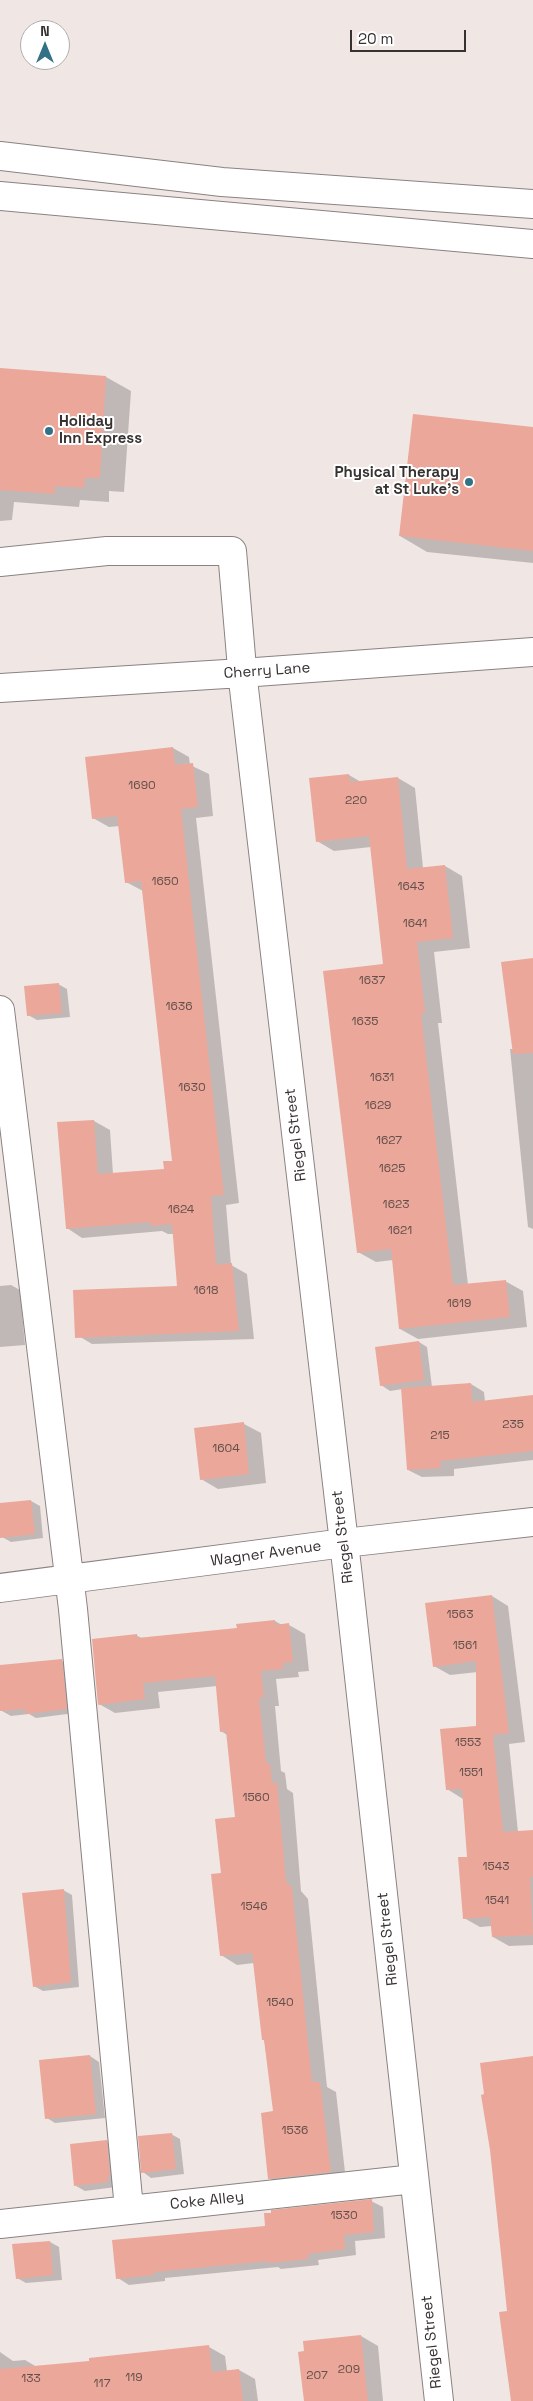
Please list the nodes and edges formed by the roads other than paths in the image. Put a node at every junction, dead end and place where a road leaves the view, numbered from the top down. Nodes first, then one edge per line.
1 (0, 156) edge
2 (0, 196) edge
3 (533, 204) edge
4 (533, 244) edge
5 (0, 562) edge
6 (533, 652) edge
7 (242, 674) junction
8 (0, 688) edge
9 (0, 1010) edge
10 (533, 1522) edge
11 (344, 1543) junction
12 (70, 1580) junction
13 (0, 1588) edge
14 (414, 2179) junction
15 (129, 2209) junction
16 (0, 2224) edge
17 (439, 2401) edge

1 - 3 main road
2 - 4 main road
5 - 7 main road, Riegel Street
6 - 7 main road, Cherry Lane
7 - 8 main road, Cherry Lane
7 - 11 main road, Riegel Street
9 - 12 main road
10 - 11 main road, Wagner Avenue
11 - 12 main road, Wagner Avenue
11 - 14 main road, Riegel Street
12 - 13 main road, Wagner Avenue
12 - 15 main road
14 - 15 main road, Coke Alley
14 - 17 main road, Riegel Street
15 - 16 main road, Coke Alley

